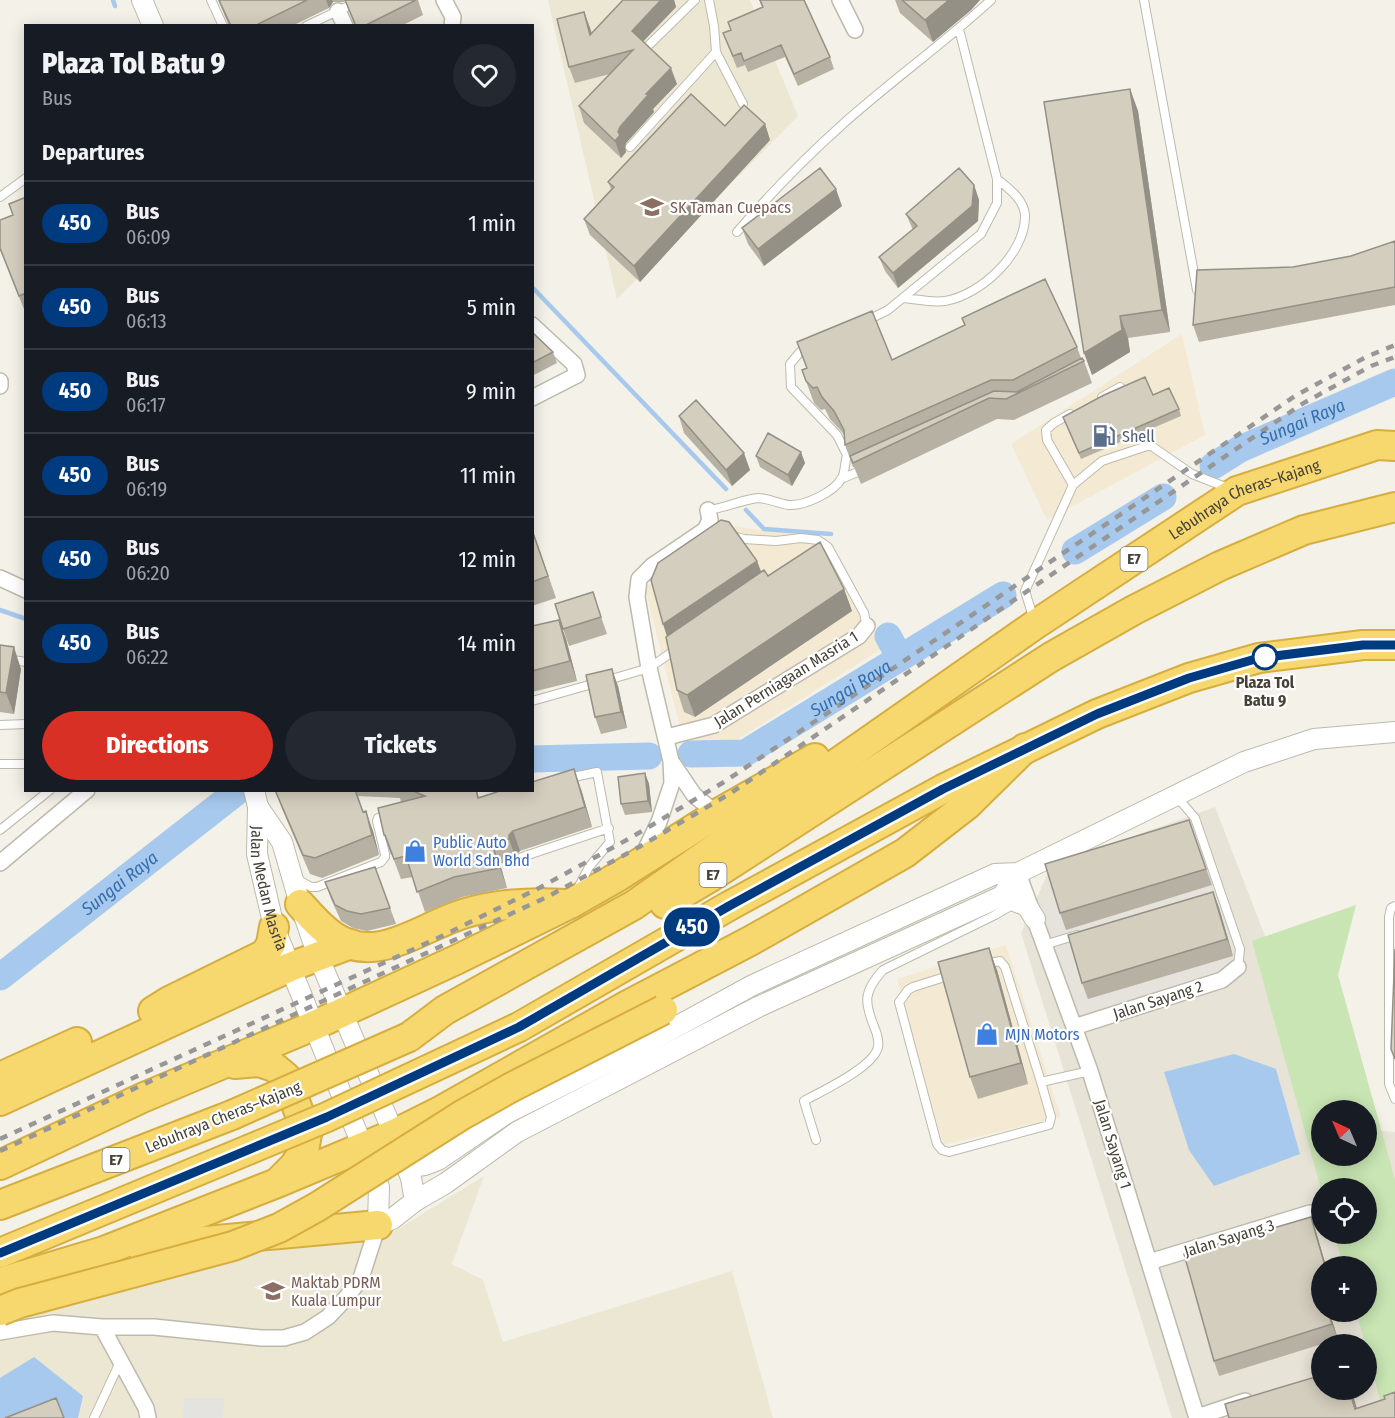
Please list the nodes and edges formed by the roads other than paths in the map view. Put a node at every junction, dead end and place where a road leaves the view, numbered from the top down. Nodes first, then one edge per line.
1 (142, 0) edge
2 (160, 0) edge
3 (211, 0) edge
4 (361, 0) edge
5 (444, 0) edge
6 (695, 0) edge
7 (710, 0) edge
8 (840, 0) edge
9 (990, 0) edge
10 (1144, 0) edge
11 (338, 11) junction
12 (154, 24) edge
13 (155, 24) edge
14 (222, 24) edge
15 (310, 24) edge
16 (344, 24) edge
17 (452, 24) edge
18 (959, 29) junction
19 (855, 30) dead end
20 (650, 44) edge
21 (716, 52) junction
22 (744, 104) edge
23 (630, 147) dead end
24 (24, 179) edge
25 (997, 179) junction
26 (0, 197) edge
27 (738, 232) dead end
28 (1197, 290) edge
29 (903, 298) junction
30 (858, 324) edge
31 (534, 327) edge
32 (819, 343) edge
33 (0, 381) edge
34 (0, 386) edge
35 (1120, 387) edge
36 (534, 397) edge
37 (1092, 402) edge
38 (1083, 407) edge
39 (1395, 446) edge
40 (873, 465) edge
41 (841, 479) junction
42 (1073, 485) junction
43 (1237, 491) junction
44 (1395, 507) edge
45 (708, 510) joint
46 (724, 534) edge
47 (828, 547) junction
48 (819, 553) edge
49 (0, 579) edge
50 (24, 589) edge
51 (1036, 624) junction
52 (867, 626) joint
53 (687, 643) edge
54 (1395, 645) edge
55 (0, 658) edge
56 (24, 662) edge
57 (649, 668) junction
58 (534, 699) edge
59 (896, 721) junction
60 (24, 724) edge
61 (0, 725) edge
62 (1395, 732) edge
63 (666, 737) junction
64 (1025, 748) junction
65 (671, 761) junction
66 (0, 764) edge
67 (24, 764) edge
68 (565, 779) edge
69 (48, 792) edge
70 (85, 792) edge
71 (1176, 795) junction
72 (256, 799) edge
73 (398, 812) edge
74 (717, 814) junction
75 (609, 828) junction
76 (0, 831) edge
77 (522, 857) dead end
78 (0, 863) edge
79 (639, 864) junction
80 (1018, 873) junction
81 (291, 876) junction
82 (1221, 892) junction
83 (1210, 895) edge
84 (1010, 899) junction
85 (300, 904) junction
86 (570, 904) junction
87 (1395, 906) edge
88 (796, 915) junction
89 (1035, 919) junction
90 (274, 927) junction
91 (1088, 932) edge
92 (351, 944) junction
93 (1044, 945) junction
94 (318, 956) junction
95 (290, 967) junction
96 (1238, 967) joint
97 (974, 968) edge
98 (963, 971) edge
99 (169, 1001) junction
100 (342, 1012) junction
101 (313, 1026) junction
102 (1074, 1027) junction
103 (409, 1036) junction
104 (224, 1065) junction
105 (70, 1067) junction
106 (1090, 1071) junction
107 (0, 1077) edge
108 (1041, 1082) junction
109 (1395, 1099) edge
110 (0, 1101) edge
111 (394, 1134) junction
112 (816, 1140) dead end
113 (364, 1147) junction
114 (406, 1163) junction
115 (0, 1165) edge
116 (277, 1183) junction
117 (415, 1201) junction
118 (0, 1205) edge
119 (1310, 1213) dead end
120 (378, 1225) junction
121 (104, 1251) junction
122 (0, 1253) edge
123 (1149, 1262) junction
124 (0, 1282) edge
125 (0, 1311) edge
126 (102, 1328) junction
127 (0, 1332) edge
128 (120, 1361) junction
129 (1265, 1395) edge
130 (1197, 1417) edge
131 (94, 1418) edge
132 (148, 1418) edge

1 - 12 street
2 - 13 street
3 - 14 lane
4 - 11 lane
5 - 17 street
6 - 20 lane
7 - 21 lane
8 - 19 street
9 - 18 lane
10 - 28 lane
11 - 15 lane
11 - 16 street
18 - 25 lane
18 - 27 lane
21 - 22 lane
21 - 23 lane
24 - 26 lane
25 - 29 lane
25 - 29 lane
29 - 30 lane
31 - 36 street
32 - 41 lane
33 - 34 street
35 - 37 lane
38 - 42 lane
39 - 43 highway, Lebuhraya Cheras–Kajang / E7
40 - 41 lane
41 - 45 lane
42 - 43 lane
42 - 51 lane
43 - 51 highway, Lebuhraya Cheras–Kajang / E7
44 - 103 highway, E7
45 - 57 street
46 - 47 lane
47 - 48 lane
47 - 52 lane
49 - 50 street
51 - 59 highway, Lebuhraya Cheras–Kajang / E7
52 - 63 street, Jalan Perniagaan Masria 1
53 - 57 lane
54 - 64 highway, E7
55 - 56 lane
57 - 58 lane
57 - 63 street
59 - 74 highway
59 - 103 highway, E7
60 - 61 lane
62 - 71 street
63 - 65 street
64 - 88 highway
64 - 122 highway, E7, bridge
65 - 74 street
65 - 79 street
66 - 67 lane
68 - 75 lane
69 - 76 lane
70 - 78 street
71 - 80 street
71 - 82 lane
72 - 81 street, Jalan Medan Masria
72 - 90 street, Jalan Medan Masria
73 - 81 lane
74 - 79 highway
75 - 77 lane
75 - 86 lane
79 - 86 highway
80 - 84 street
80 - 89 street, Jalan Sayang 1
80 - 114 street
81 - 85 street, Jalan Medan Masria
82 - 83 lane
82 - 96 lane
84 - 89 street
84 - 112 lane
84 - 117 street
85 - 92 highway
85 - 94 street, Jalan Medan Masria
86 - 92 highway
86 - 100 highway
87 - 109 lane
88 - 111 highway
88 - 125 highway, bridge
89 - 93 street, Jalan Sayang 1
90 - 95 street, Jalan Medan Masria
90 - 99 highway
91 - 93 lane
92 - 94 highway
93 - 102 street, Jalan Sayang 1
94 - 95 highway
94 - 100 street, Jalan Medan Masria
95 - 101 street, Jalan Medan Masria
95 - 105 highway
96 - 102 street, Jalan Sayang 2
97 - 108 lane
98 - 108 lane
99 - 105 highway
99 - 107 highway
100 - 101 highway
100 - 111 street, Jalan Medan Masria
101 - 104 highway
101 - 113 street, Jalan Medan Masria
102 - 106 street, Jalan Sayang 1
103 - 118 highway, Lebuhraya Cheras–Kajang / E7, bridge
104 - 115 highway
104 - 116 highway
105 - 110 highway
106 - 108 lane
106 - 123 street, Jalan Sayang 1
111 - 113 highway
111 - 114 street, Jalan Medan Masria
113 - 116 highway
113 - 120 street, Jalan Medan Masria
114 - 117 street, Jalan Medan Masria
116 - 121 highway
117 - 120 street
119 - 123 street, Jalan Sayang 3
120 - 121 highway
120 - 126 street
121 - 124 highway
123 - 130 street, Jalan Sayang 1
126 - 127 street
126 - 128 street
128 - 131 lane
128 - 132 street
129 - 130 street

